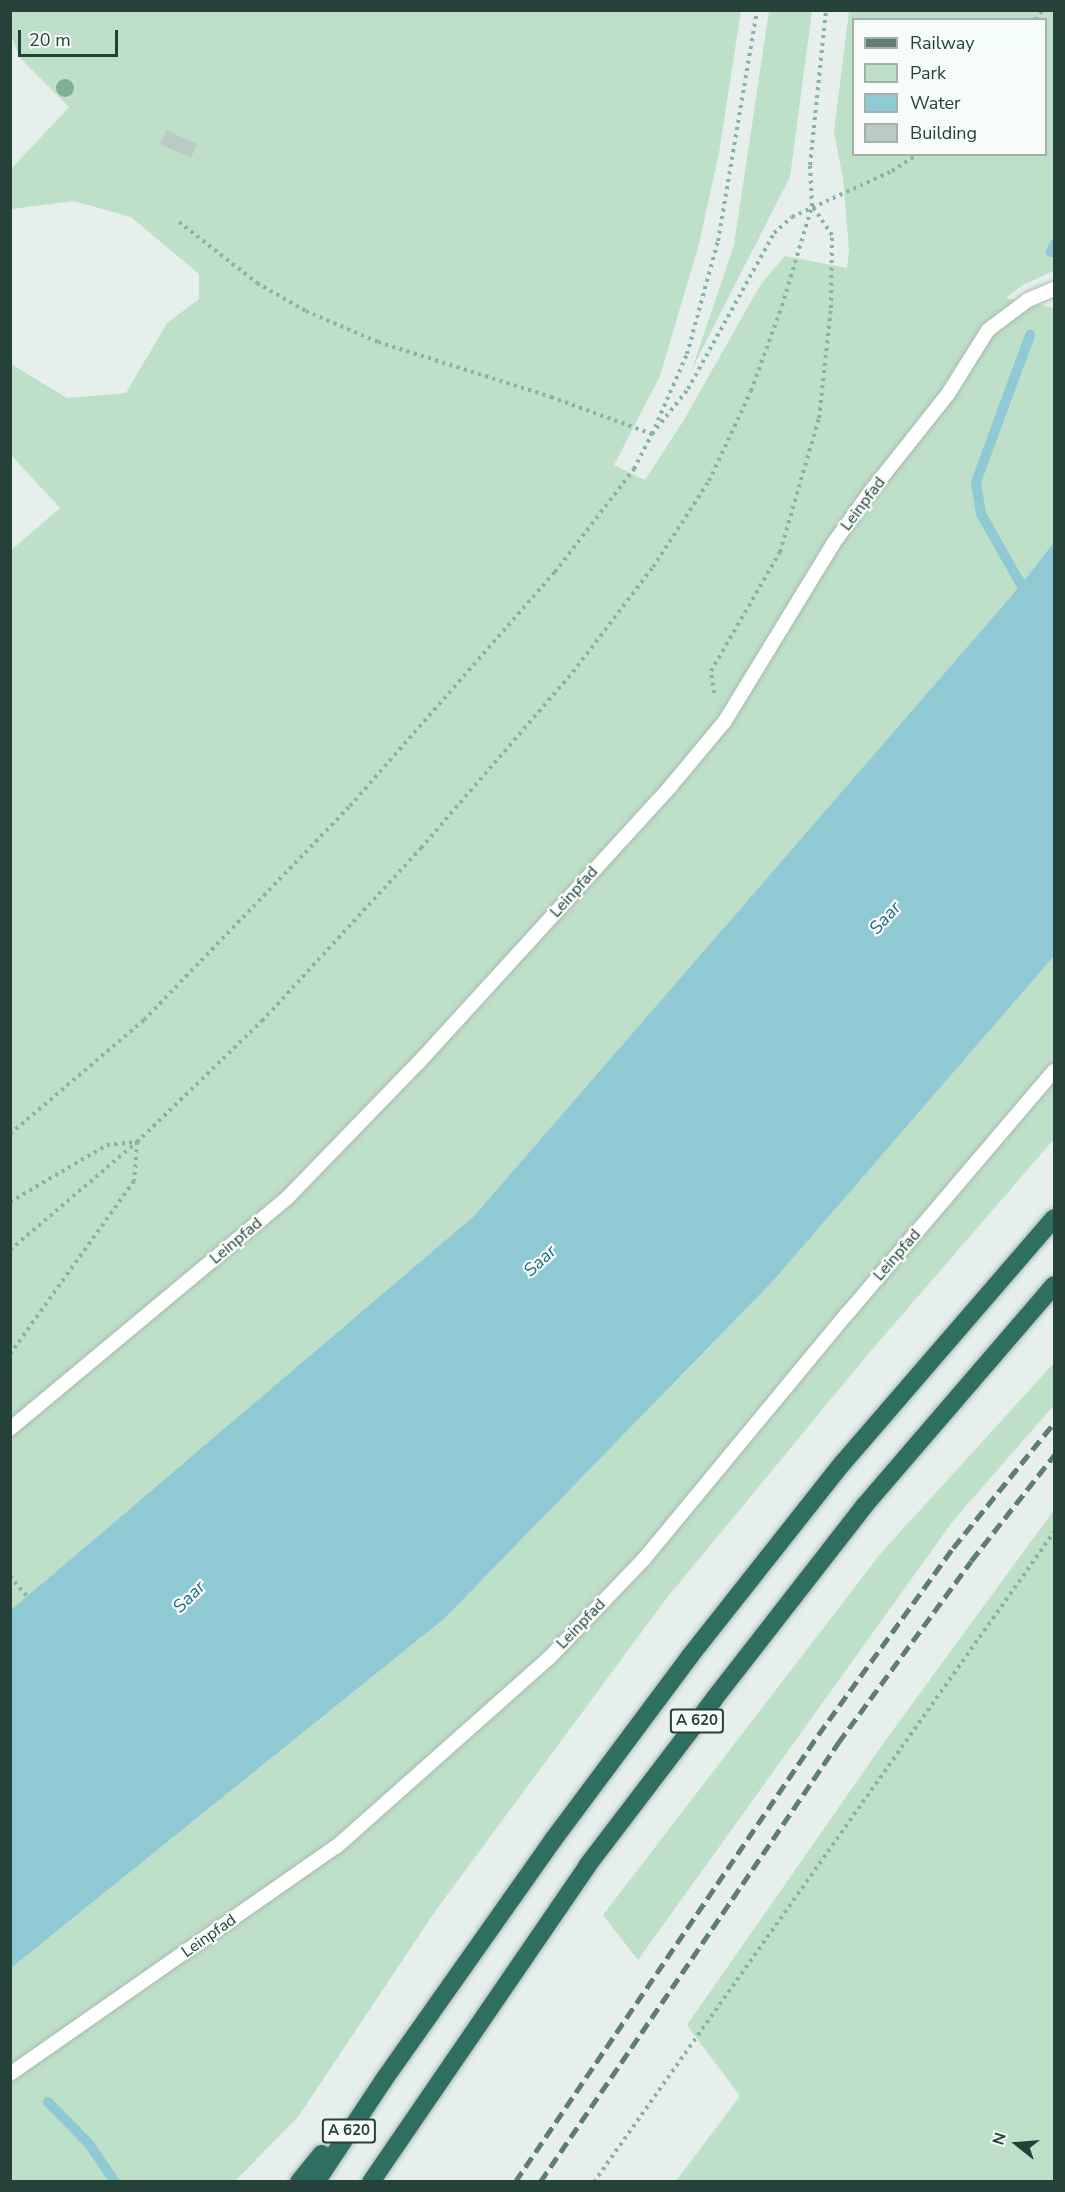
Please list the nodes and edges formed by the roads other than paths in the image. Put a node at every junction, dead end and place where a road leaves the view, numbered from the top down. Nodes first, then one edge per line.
1 (1054, 289) edge
2 (1054, 1071) edge
3 (1054, 1218) edge
4 (1054, 1285) edge
5 (10, 1429) edge
6 (10, 2074) edge
7 (383, 2081) junction
8 (299, 2181) edge
9 (316, 2181) edge
10 (371, 2181) edge

1 - 5 lane, Leinpfad
2 - 6 lane, Leinpfad
3 - 7 highway, A 620
4 - 10 highway, A 620
7 - 8 highway
7 - 9 highway, A 620

